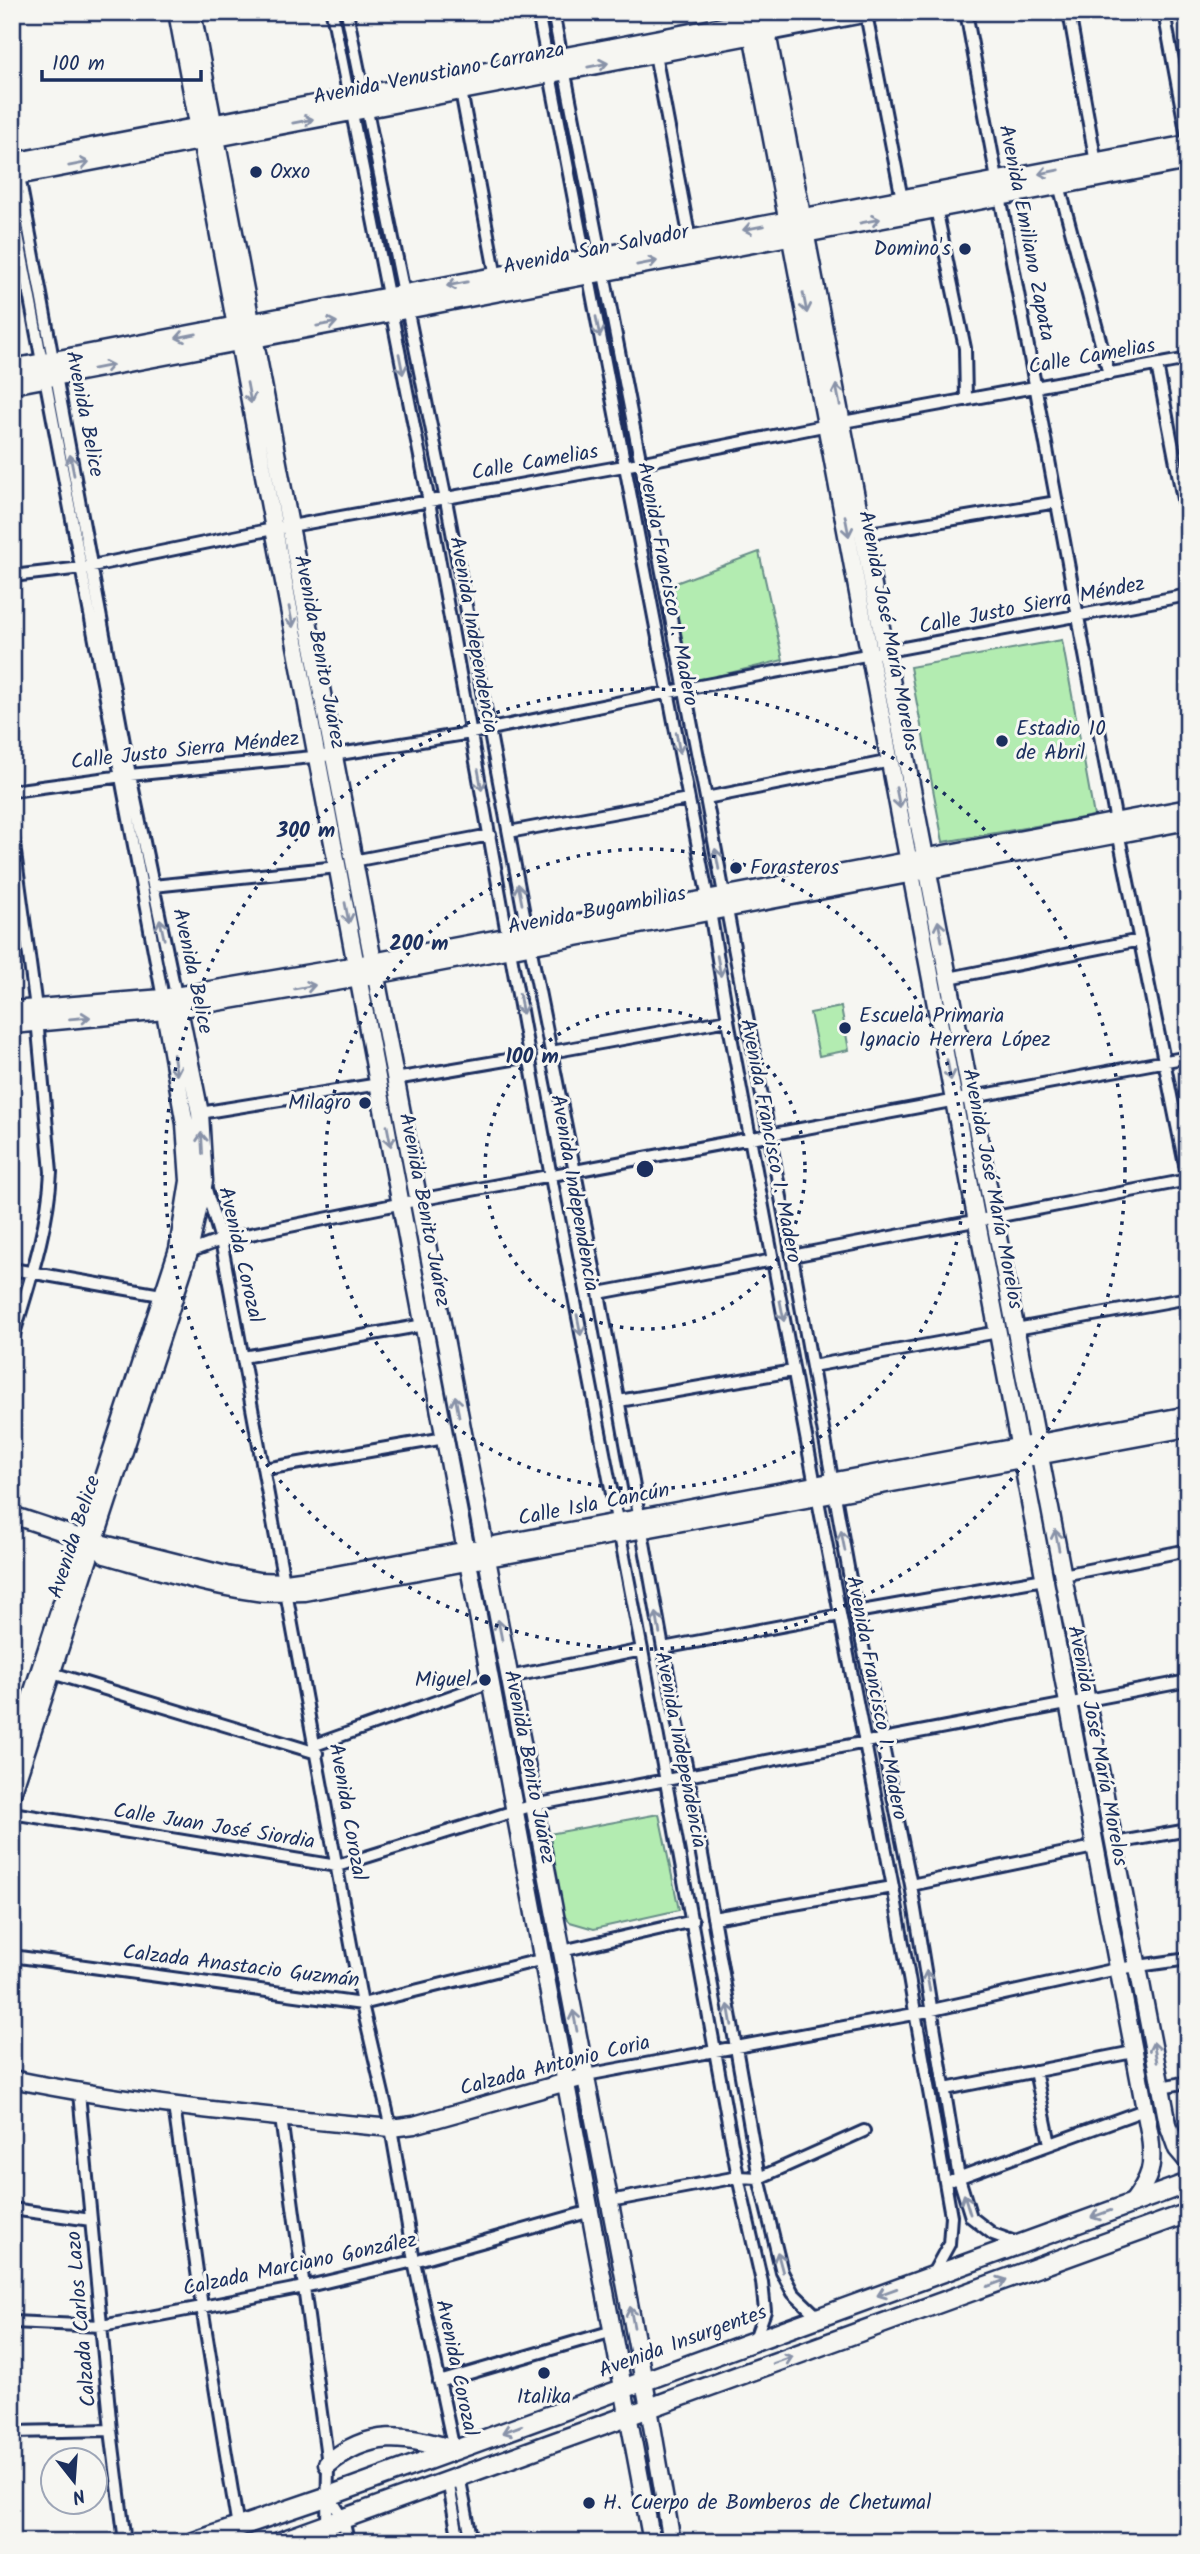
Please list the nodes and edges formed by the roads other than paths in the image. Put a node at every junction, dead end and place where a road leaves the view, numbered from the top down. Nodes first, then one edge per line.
1 (177, 12) edge
2 (192, 12) edge
3 (332, 12) edge
4 (347, 12) edge
5 (538, 12) edge
6 (553, 12) edge
7 (796, 12) edge
8 (966, 12) edge
9 (1069, 12) edge
10 (1164, 12) edge
11 (871, 18) edge
12 (758, 22) edge
13 (655, 54) junction
14 (556, 65) junction
15 (461, 91) junction
16 (357, 103) junction
17 (207, 132) junction
18 (12, 138) edge
19 (1188, 143) edge
20 (1188, 160) edge
21 (1096, 163) junction
22 (15, 169) edge
23 (1059, 185) junction
24 (998, 189) junction
25 (902, 200) junction
26 (12, 204) edge
27 (936, 208) junction
28 (798, 227) junction
29 (690, 240) junction
30 (594, 266) junction
31 (496, 277) junction
32 (397, 303) junction
33 (245, 332) junction
34 (1188, 359) edge
35 (1157, 365) junction
36 (12, 369) edge
37 (49, 370) junction
38 (1109, 374) junction
39 (12, 384) edge
40 (1036, 387) junction
41 (966, 400) junction
42 (835, 424) junction
43 (639, 463) junction
44 (624, 467) junction
45 (446, 499) junction
46 (429, 502) junction
47 (1057, 502) junction
48 (1188, 525) edge
49 (282, 528) junction
50 (864, 534) junction
51 (87, 566) junction
52 (12, 576) edge
53 (1188, 595) edge
54 (1080, 616) junction
55 (879, 654) junction
56 (684, 690) junction
57 (669, 693) junction
58 (489, 729) junction
59 (471, 733) junction
60 (325, 755) junction
61 (891, 761) junction
62 (126, 775) junction
63 (12, 791) edge
64 (706, 798) junction
65 (688, 799) junction
66 (1188, 808) edge
67 (1188, 821) edge
68 (1118, 828) junction
69 (12, 830) edge
70 (509, 832) junction
71 (490, 835) junction
72 (345, 864) junction
73 (928, 864) junction
74 (911, 867) junction
75 (153, 886) junction
76 (717, 904) junction
77 (529, 939) junction
78 (1140, 940) junction
79 (509, 943) junction
80 (366, 970) junction
81 (949, 978) junction
82 (171, 1003) junction
83 (12, 1010) edge
84 (36, 1015) junction
85 (728, 1020) junction
86 (12, 1025) edge
87 (551, 1052) junction
88 (530, 1056) junction
89 (1188, 1057) edge
90 (1164, 1062) junction
91 (387, 1081) junction
92 (972, 1096) junction
93 (954, 1100) junction
94 (200, 1113) junction
95 (770, 1136) junction
96 (751, 1139) junction
97 (574, 1172) junction
98 (551, 1177) junction
99 (1188, 1180) edge
100 (204, 1181) junction
101 (410, 1202) junction
102 (995, 1217) junction
103 (977, 1220) junction
104 (221, 1240) junction
105 (189, 1252) junction
106 (792, 1256) junction
107 (773, 1260) junction
108 (12, 1269) edge
109 (32, 1272) junction
110 (599, 1293) junction
111 (167, 1296) junction
112 (1188, 1298) edge
113 (424, 1325) junction
114 (1016, 1329) junction
115 (998, 1332) junction
116 (12, 1341) edge
117 (243, 1357) junction
118 (812, 1366) junction
119 (793, 1371) junction
120 (619, 1401) junction
121 (1188, 1415) edge
122 (1188, 1428) edge
123 (445, 1438) junction
124 (1039, 1449) junction
125 (1020, 1453) junction
126 (265, 1469) junction
127 (833, 1488) junction
128 (816, 1491) junction
129 (12, 1515) edge
130 (641, 1524) junction
131 (12, 1527) edge
132 (617, 1528) junction
133 (88, 1545) junction
134 (1188, 1550) edge
135 (485, 1553) junction
136 (468, 1556) junction
137 (1063, 1575) junction
138 (1044, 1579) junction
139 (287, 1587) junction
140 (856, 1612) junction
141 (840, 1615) junction
142 (663, 1648) junction
143 (642, 1650) junction
144 (52, 1673) junction
145 (509, 1677) junction
146 (1188, 1681) edge
147 (491, 1682) junction
148 (1087, 1700) junction
149 (1067, 1703) junction
150 (881, 1738) junction
151 (865, 1741) junction
152 (316, 1749) junction
153 (12, 1755) edge
154 (688, 1775) junction
155 (666, 1780) junction
156 (12, 1794) edge
157 (534, 1805) junction
158 (516, 1810) junction
159 (12, 1813) edge
160 (1188, 1830) edge
161 (1115, 1843) junction
162 (1094, 1847) junction
163 (337, 1866) junction
164 (911, 1885) junction
165 (893, 1887) junction
166 (713, 1918) junction
167 (693, 1922) junction
168 (562, 1951) junction
169 (12, 1956) edge
170 (544, 1959) junction
171 (1188, 1959) edge
172 (1139, 1967) junction
173 (1117, 1969) junction
174 (362, 2004) junction
175 (933, 2009) junction
176 (914, 2014) junction
177 (735, 2047) junction
178 (716, 2050) junction
179 (1133, 2052) junction
180 (1035, 2071) junction
181 (586, 2075) junction
182 (12, 2079) edge
183 (567, 2082) junction
184 (1188, 2082) edge
185 (1161, 2087) junction
186 (945, 2089) junction
187 (79, 2093) junction
188 (174, 2105) junction
189 (1144, 2110) junction
190 (281, 2118) junction
191 (391, 2128) junction
192 (864, 2131) dead end
193 (1050, 2144) junction
194 (1188, 2162) edge
195 (738, 2177) junction
196 (759, 2178) junction
197 (959, 2178) junction
198 (944, 2182) junction
199 (1188, 2183) edge
200 (610, 2201) junction
201 (1132, 2203) junction
202 (12, 2209) edge
203 (591, 2211) junction
204 (1188, 2213) edge
205 (91, 2220) junction
206 (1018, 2243) junction
207 (414, 2262) junction
208 (932, 2275) junction
209 (304, 2287) junction
210 (202, 2307) junction
211 (818, 2317) junction
212 (12, 2322) edge
213 (102, 2326) junction
214 (613, 2331) junction
215 (755, 2339) junction
216 (727, 2349) junction
217 (736, 2377) junction
218 (644, 2381) junction
219 (439, 2382) junction
220 (624, 2387) junction
221 (649, 2408) junction
222 (555, 2413) junction
223 (629, 2415) junction
224 (111, 2430) junction
225 (12, 2432) edge
226 (563, 2438) junction
227 (454, 2450) junction
228 (328, 2464) junction
229 (453, 2478) junction
230 (329, 2496) junction
231 (238, 2528) junction
232 (334, 2528) edge
233 (125, 2542) edge
234 (194, 2542) edge
235 (279, 2542) edge
236 (348, 2542) edge
237 (459, 2542) edge
238 (472, 2542) edge
239 (652, 2542) edge
240 (672, 2542) edge

1 - 17 street, Avenida Benito Juárez
2 - 17 street, Avenida Benito Juárez
3 - 16 street, Avenida Independencia
4 - 16 street, Avenida Independencia
5 - 14 street, Avenida Francisco I. Madero
6 - 14 street, Avenida Francisco I. Madero
7 - 12 street, Avenida Venustiano Carranza
8 - 24 street, Avenida Emiliano Zapata
9 - 21 street
10 - 19 street
11 - 12 street, Avenida Venustiano Carranza
11 - 25 street
12 - 13 street, Avenida Venustiano Carranza
12 - 14 street, Avenida Venustiano Carranza
12 - 28 street, Avenida José María Morelos
14 -> 13 street, Avenida Venustiano Carranza
13 - 29 street
14 - 15 street, Avenida Venustiano Carranza
14 - 16 street, Avenida Venustiano Carranza
14 - 30 street, Avenida Francisco I. Madero
15 - 16 street, Avenida Venustiano Carranza
15 - 31 street
16 - 17 street, Avenida Venustiano Carranza
16 - 32 street, Avenida Independencia
17 - 22 street, Avenida Venustiano Carranza
17 - 33 street, Avenida Benito Juárez
18 - 22 street, Avenida Belice
19 - 21 main road, Avenida San Salvador
20 - 23 main road, Avenida San Salvador
21 -> 24 main road, Avenida San Salvador
22 - 37 street, Avenida Belice
23 - 24 main road, Avenida San Salvador
23 - 38 street
24 - 25 main road, Avenida San Salvador
24 - 27 main road, Avenida San Salvador
24 - 40 street, Avenida Emiliano Zapata
25 - 28 main road, Avenida San Salvador
26 - 37 street, Avenida Belice
28 -> 27 main road, Avenida San Salvador
27 - 41 street
28 -> 29 main road, Avenida San Salvador
30 -> 28 main road, Avenida San Salvador
28 - 42 street, Avenida José María Morelos
29 - 30 main road, Avenida San Salvador
30 - 31 main road, Avenida San Salvador
30 - 32 main road, Avenida San Salvador
30 - 43 street, Avenida Francisco I. Madero
30 -> 44 street, Avenida Francisco I. Madero
31 -> 32 main road, Avenida San Salvador
32 - 33 main road, Avenida San Salvador
32 - 45 street, Avenida Independencia
32 -> 46 street, Avenida Independencia
33 - 37 main road, Avenida San Salvador
33 - 49 street, Avenida Benito Juárez
34 - 35 street, Calle Camelias
35 - 38 street, Calle Camelias
35 - 48 street
36 - 37 main road, Avenida San Salvador
37 - 39 main road, Avenida San Salvador
37 - 51 street, Avenida Belice
38 - 40 street, Calle Camelias
40 - 41 street, Calle Camelias
40 - 47 street, Avenida Emiliano Zapata
41 - 42 street, Calle Camelias
42 - 43 street, Calle Camelias
42 - 50 street, Avenida José María Morelos
42 -> 55 street, Avenida José María Morelos
43 - 44 street, Calle Camelias
43 - 56 street, Avenida Francisco I. Madero
44 - 45 street, Calle Camelias
44 - 57 street, Avenida Francisco I. Madero
45 - 46 street, Calle Camelias
45 - 58 street, Avenida Independencia
46 - 49 street, Calle Camelias
46 - 59 street, Avenida Independencia
47 - 50 street
47 - 54 street, Avenida Emiliano Zapata
49 - 51 street, Calle Camelias
49 - 60 street, Avenida Benito Juárez
50 - 55 street, Avenida José María Morelos
51 - 52 street, Calle Camelias
51 - 62 street, Avenida Belice
53 - 54 street, Calle Justo Sierra Méndez
54 - 55 street, Calle Justo Sierra Méndez
54 - 68 street, Avenida Emiliano Zapata
55 - 56 street, Calle Justo Sierra Méndez
55 - 61 street, Avenida José María Morelos
55 - 73 street, Avenida José María Morelos
56 - 57 street, Calle Justo Sierra Méndez
56 - 64 street, Avenida Francisco I. Madero
57 - 58 street, Calle Justo Sierra Méndez
57 -> 65 street, Avenida Francisco I. Madero
58 - 59 street, Calle Justo Sierra Méndez
58 - 70 street, Avenida Independencia
59 - 60 street, Calle Justo Sierra Méndez
59 -> 71 street, Avenida Independencia
60 - 62 street, Calle Justo Sierra Méndez
60 - 72 street, Avenida Benito Juárez
61 - 64 street
61 -> 74 street, Avenida José María Morelos
62 - 63 street, Calle Justo Sierra Méndez
62 - 75 street, Avenida Belice
62 - 82 street, Avenida Belice
76 -> 64 street, Avenida Francisco I. Madero
65 - 70 street
65 - 76 street, Avenida Francisco I. Madero
66 - 68 street, Avenida Bugambilias
67 - 68 street, Avenida Bugambilias
68 - 73 street, Avenida Bugambilias
68 - 78 street, Avenida Emiliano Zapata
69 - 84 street
77 -> 70 street, Avenida Independencia
71 - 72 street
71 - 79 street, Avenida Independencia
72 - 75 street
72 - 80 street, Avenida Benito Juárez
73 - 74 street, Avenida Bugambilias
81 -> 73 street, Avenida José María Morelos
74 - 76 street, Avenida Bugambilias
74 -> 93 street, Avenida José María Morelos
82 -> 75 street, Avenida Belice
76 - 77 street, Avenida Bugambilias
76 -> 85 street, Avenida Francisco I. Madero
76 - 95 street, Avenida Francisco I. Madero
77 - 79 street, Avenida Bugambilias
77 - 87 street, Avenida Independencia
78 - 81 street
78 - 90 street, Avenida Emiliano Zapata
79 - 80 street, Avenida Bugambilias
79 -> 88 street, Avenida Independencia
80 - 82 street, Avenida Bugambilias
80 - 91 street, Avenida Benito Juárez
81 - 92 street, Avenida José María Morelos
82 - 84 street, Avenida Bugambilias
82 - 94 street, Avenida Belice
82 -> 111 street, Avenida Belice
83 - 84 street, Avenida Bugambilias
84 - 86 street, Avenida Bugambilias
84 - 109 street
85 - 87 street
85 - 96 street, Avenida Francisco I. Madero
87 - 97 street, Avenida Independencia
88 - 91 street
88 - 98 street, Avenida Independencia
89 - 90 street
90 - 92 street
90 - 99 street, Avenida Emiliano Zapata
91 - 94 street
91 - 101 street, Avenida Benito Juárez
92 - 93 street
92 - 102 street, Avenida José María Morelos
93 - 95 street
93 - 103 street, Avenida José María Morelos
100 -> 94 street, Avenida Belice
95 - 96 street
95 - 106 street, Avenida Francisco I. Madero
96 - 97 street
96 - 107 street, Avenida Francisco I. Madero
97 - 98 street
97 - 110 street, Avenida Independencia
98 - 101 street
98 -> 132 street, Avenida Independencia
99 - 102 street
100 - 104 street, Avenida Corozal
100 - 105 street, Avenida Belice
101 - 104 street
101 - 113 street, Avenida Benito Juárez
135 -> 101 street, Avenida Benito Juárez
102 - 103 street
102 - 114 street, Avenida José María Morelos
103 - 106 street
103 - 115 street, Avenida José María Morelos
104 - 105 street
104 - 117 street, Avenida Corozal
105 - 111 street, Avenida Belice
106 - 118 street, Avenida Francisco I. Madero
107 - 110 street
107 -> 119 street, Avenida Francisco I. Madero
108 - 109 street
109 - 111 street
109 - 116 street
110 - 120 street, Avenida Independencia
111 - 133 street, Avenida Belice
112 - 114 street
113 - 117 street
113 - 123 street, Avenida Benito Juárez
114 - 124 street, Avenida José María Morelos
115 - 118 street
115 - 125 street, Avenida José María Morelos
117 - 126 street, Avenida Corozal
118 - 127 street, Avenida Francisco I. Madero
119 - 120 street
119 - 128 street, Avenida Francisco I. Madero
120 - 130 street, Avenida Independencia
121 - 124 street, Calle Isla Cancún
122 - 124 street, Calle Isla Cancún
123 - 126 street
123 - 136 street, Avenida Benito Juárez
124 - 125 street, Calle Isla Cancún
137 -> 124 street, Avenida José María Morelos
125 - 127 street, Calle Isla Cancún
125 - 138 street, Avenida José María Morelos
126 - 139 street, Avenida Corozal
127 - 128 street, Calle Isla Cancún
140 -> 127 street, Avenida Francisco I. Madero
128 - 130 street, Calle Isla Cancún
128 - 141 street, Avenida Francisco I. Madero
129 - 133 street, Calle Isla Cancún
130 - 132 street, Calle Isla Cancún
142 -> 130 street, Avenida Independencia
131 - 133 street, Calle Isla Cancún
132 - 135 street, Calle Isla Cancún
132 - 143 street, Avenida Independencia
133 - 139 street, Calle Isla Cancún
133 - 144 street, Avenida Belice
133 - 153 street, Avenida Belice
134 - 137 street
135 - 136 street, Calle Isla Cancún
145 -> 135 street, Avenida Benito Juárez
136 - 139 street, Calle Isla Cancún
136 - 147 street, Avenida Benito Juárez
137 - 148 street, Avenida José María Morelos
138 - 140 street
138 - 149 street, Avenida José María Morelos
139 - 152 street, Avenida Corozal
140 - 150 street, Avenida Francisco I. Madero
141 - 142 street
141 - 151 street, Avenida Francisco I. Madero
142 - 154 street, Avenida Independencia
143 - 145 street
143 - 155 street, Avenida Independencia
144 - 152 street
144 - 156 street, Avenida Belice
145 - 157 street, Avenida Benito Juárez
146 - 148 street, Calle Juan José Siordia
147 - 152 street
147 - 158 street, Avenida Benito Juárez
148 - 149 street, Calle Juan José Siordia
148 - 161 street, Avenida José María Morelos
149 - 150 street, Calle Juan José Siordia
149 - 162 street, Avenida José María Morelos
150 - 151 street, Calle Juan José Siordia
150 - 164 street, Avenida Francisco I. Madero
151 - 154 street, Calle Juan José Siordia
151 - 165 street, Avenida Francisco I. Madero
152 - 163 street, Avenida Corozal
154 - 155 street, Calle Juan José Siordia
154 - 166 street, Avenida Independencia
155 - 157 street, Calle Juan José Siordia
155 - 167 street, Avenida Independencia
157 - 158 street, Calle Juan José Siordia
157 - 168 street, Avenida Benito Juárez
158 - 163 street, Calle Juan José Siordia
158 - 170 street, Avenida Benito Juárez
159 - 163 street, Calle Juan José Siordia
160 - 161 street
161 - 172 street, Avenida José María Morelos
162 - 164 street
162 - 173 street, Avenida José María Morelos
163 - 174 street, Avenida Corozal
175 -> 164 street, Avenida Francisco I. Madero
165 - 166 street
165 - 176 street, Avenida Francisco I. Madero
177 -> 166 street, Avenida Independencia
167 - 168 street
167 - 178 street, Avenida Independencia
181 -> 168 street, Avenida Benito Juárez
169 - 174 street, Calzada Anastacio Guzmán
170 - 174 street, Calzada Anastacio Guzmán
170 - 183 street, Avenida Benito Juárez
171 - 172 street, Calzada Antonio Coria
172 - 173 street, Calzada Antonio Coria
185 -> 172 street, Avenida José María Morelos
173 - 175 street, Calzada Antonio Coria
173 - 179 street, Avenida José María Morelos
174 - 191 street, Avenida Corozal
175 - 176 street, Calzada Antonio Coria
175 - 186 street, Avenida Francisco I. Madero
176 - 177 street, Calzada Antonio Coria
176 - 198 street, Avenida Francisco I. Madero
177 - 178 street, Calzada Antonio Coria
177 - 196 street, Avenida Independencia
178 - 181 street, Calzada Antonio Coria
178 - 195 street, Avenida Independencia
179 - 180 street
179 - 189 street, Avenida José María Morelos
180 - 186 street
180 - 193 street
181 - 183 street, Calzada Antonio Coria
181 - 200 street, Avenida Benito Juárez
182 - 187 street, Calzada Antonio Coria
183 - 191 street, Calzada Antonio Coria
183 - 203 street, Avenida Benito Juárez
184 - 185 street
185 - 194 street, Avenida José María Morelos
186 - 197 street, Avenida Francisco I. Madero
187 - 188 street, Calzada Antonio Coria
187 - 205 street, Calzada Carlos Lazo
188 - 190 street, Calzada Antonio Coria
188 - 210 street
189 - 193 street
189 - 201 street, Avenida José María Morelos
190 - 191 street, Calzada Antonio Coria
190 - 209 street
191 - 207 street, Avenida Corozal
192 - 196 street
193 - 197 street
195 - 196 street
195 - 200 street
195 - 215 street, Avenida Independencia
211 -> 196 street, Avenida Independencia
197 - 198 street
206 -> 197 street, Avenida Francisco I. Madero
198 - 208 street, Avenida Francisco I. Madero
199 - 201 main road, Avenida Insurgentes
218 -> 200 street, Avenida Benito Juárez
201 -> 206 main road, Avenida Insurgentes
202 - 205 street
203 - 207 street, Calzada Marciano González
203 - 214 street, Avenida Benito Juárez
217 -> 204 main road
205 - 213 street, Calzada Carlos Lazo
206 - 208 main road, Avenida Insurgentes
207 - 209 street, Calzada Marciano González
207 - 219 street, Avenida Corozal
208 -> 211 main road, Avenida Insurgentes
209 - 210 street, Calzada Marciano González
209 - 228 street
210 - 213 street, Calzada Marciano González
210 - 231 street
211 - 215 main road, Avenida Insurgentes
212 - 213 street, Calzada Marciano González
213 - 224 street, Calzada Carlos Lazo
214 - 219 street
214 - 220 street, Avenida Benito Juárez
215 - 216 main road, Avenida Insurgentes
216 - 217 main road
216 - 218 main road, Avenida Insurgentes
217 - 221 main road
218 - 220 main road, Avenida Insurgentes
218 - 221 street, Avenida Benito Juárez
219 - 227 street, Avenida Corozal
220 - 222 main road, Avenida Insurgentes
220 - 223 street, Avenida Benito Juárez
221 - 223 main road
221 - 240 street, Avenida Benito Juárez
222 - 226 main road
222 -> 227 main road, Avenida Insurgentes
223 - 226 main road
223 - 239 street, Avenida Benito Juárez
224 - 225 street
224 - 233 street, Calzada Carlos Lazo
226 - 229 main road
227 - 228 main road
227 - 230 main road, Avenida Insurgentes
228 - 230 street
229 - 232 main road
229 - 237 street
229 - 238 street
230 - 231 main road, Avenida Insurgentes
230 - 232 street
230 - 232 street
231 - 234 main road, Avenida Insurgentes
232 - 235 main road
232 - 236 street

